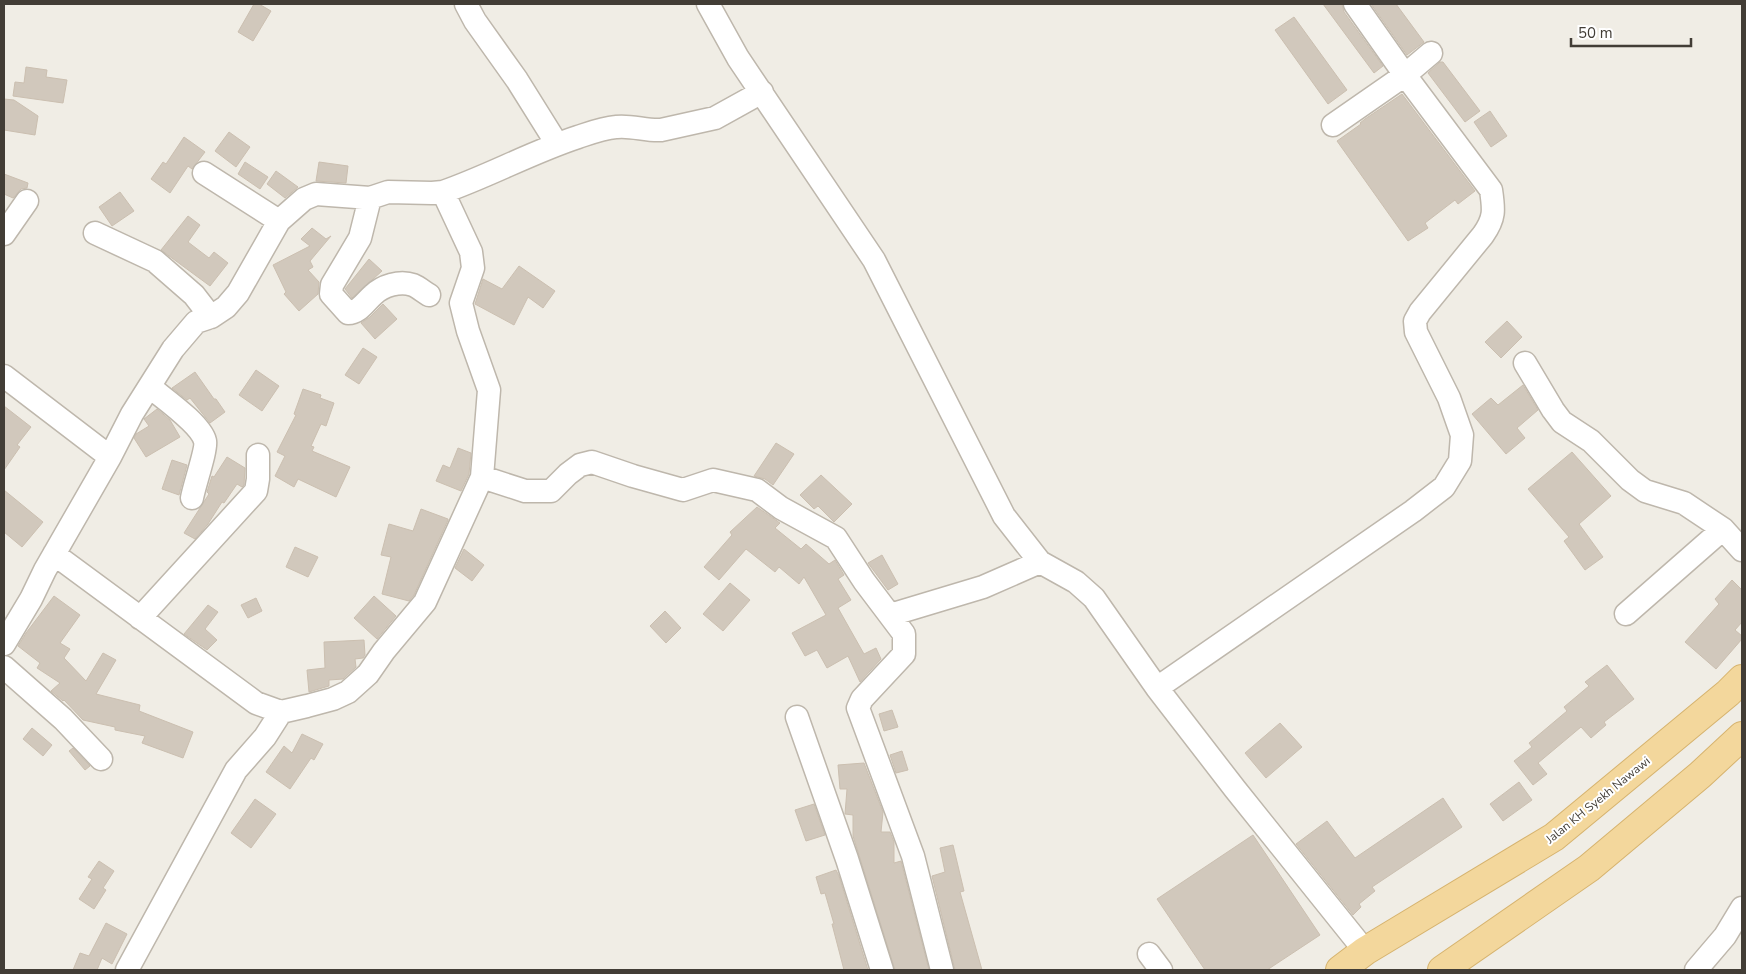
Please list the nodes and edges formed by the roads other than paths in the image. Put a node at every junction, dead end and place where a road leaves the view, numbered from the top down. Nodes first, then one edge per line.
1 (466, 4) edge
2 (708, 4) edge
3 (1355, 4) edge
4 (1431, 53) dead end
5 (1405, 75) junction
6 (762, 92) junction
7 (1334, 125) dead end
8 (557, 144) junction
9 (204, 173) dead end
10 (443, 192) junction
11 (370, 198) junction
12 (27, 201) dead end
13 (279, 221) junction
14 (95, 232) dead end
15 (4, 234) edge
16 (429, 295) dead end
17 (211, 317) junction
18 (1525, 363) dead end
19 (4, 376) edge
20 (150, 387) junction
21 (258, 455) dead end
22 (110, 457) junction
23 (482, 477) junction
24 (192, 498) dead end
25 (1723, 529) junction
26 (1742, 550) edge
27 (54, 554) junction
28 (1040, 562) junction
29 (1626, 614) dead end
30 (890, 615) junction
31 (140, 618) junction
32 (4, 644) edge
33 (4, 666) edge
34 (1742, 678) edge
35 (1158, 688) junction
36 (281, 712) junction
37 (797, 717) dead end
38 (1742, 736) edge
39 (101, 760) dead end
40 (1742, 908) edge
41 (1365, 951) junction
42 (127, 970) edge
43 (882, 970) edge
44 (942, 970) edge
45 (1340, 970) edge
46 (1442, 970) edge
47 (1696, 970) edge

1 - 8 street
2 - 6 street
3 - 5 street
4 - 5 street
5 - 7 street
5 - 35 street
6 - 8 street
6 - 28 street
8 - 10 street
9 - 13 street
10 - 11 street
10 - 23 street
11 - 13 street
11 - 16 street
12 - 15 street
13 - 17 street
14 - 17 street
17 - 20 street
18 - 25 street
19 - 22 street
20 - 22 street
20 - 24 street
21 - 31 street
22 - 27 street
23 - 30 street
23 - 36 street
25 - 26 street
25 - 29 street
27 - 31 street
27 - 32 street
28 - 30 street
28 - 35 street
30 - 44 street
31 - 36 street
33 - 39 street
34 - 41 main road, Jalan KH Syekh Nawawi
35 - 41 street
36 - 42 street
37 - 43 street
38 - 46 main road
40 - 47 street
41 - 45 main road, Jalan KH Syekh Nawawi

